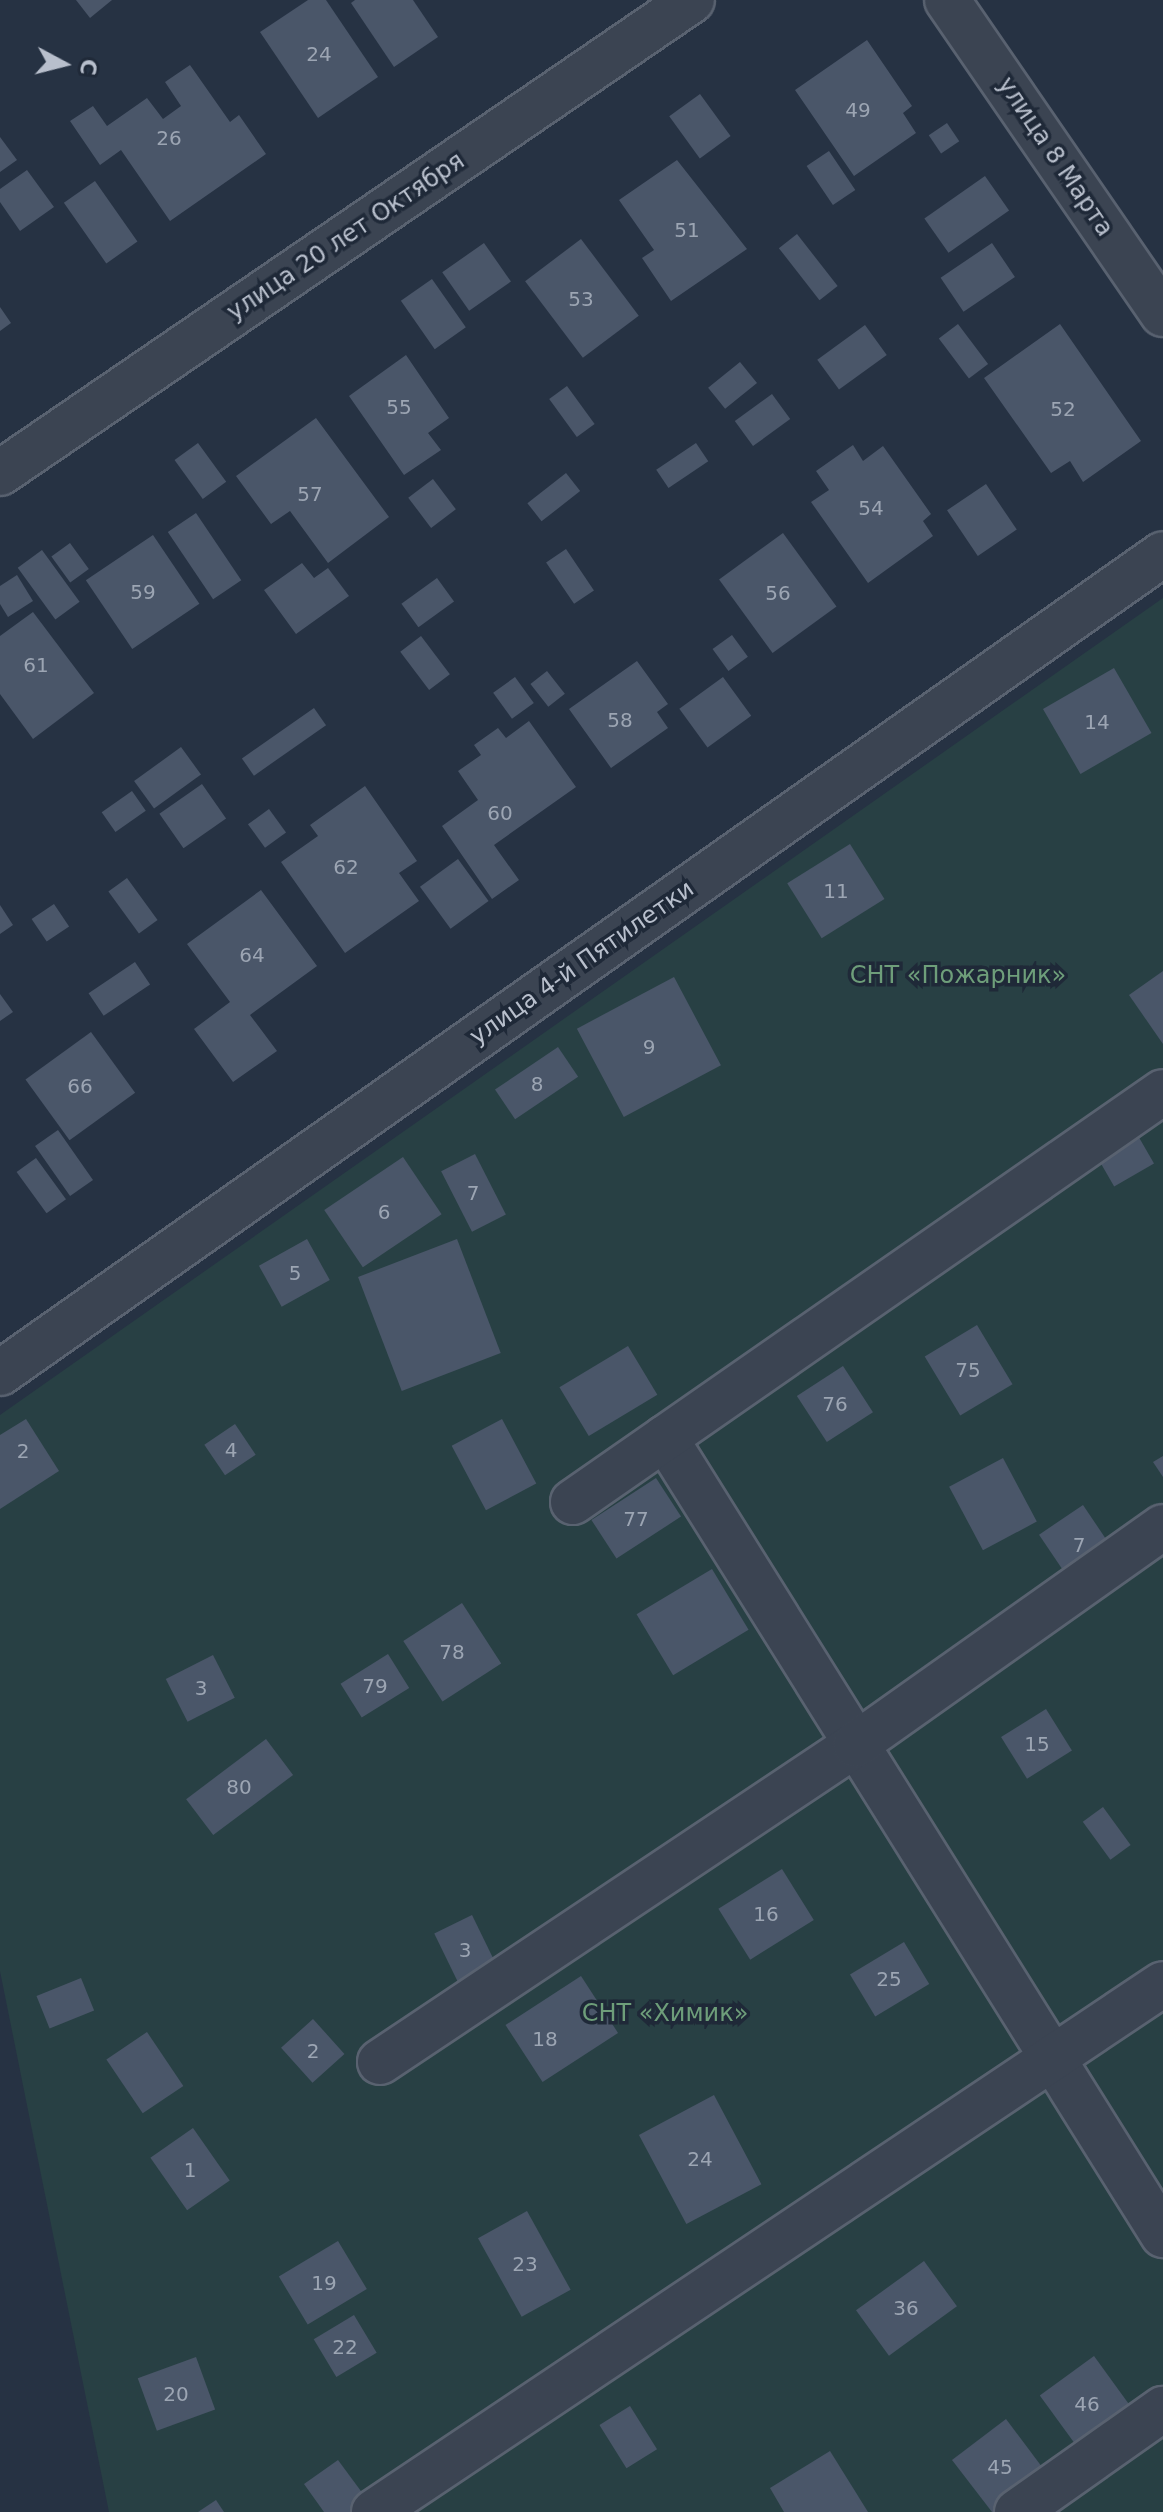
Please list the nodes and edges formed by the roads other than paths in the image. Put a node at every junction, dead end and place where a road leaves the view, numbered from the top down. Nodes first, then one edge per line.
1 (692, 0) edge
2 (947, 0) edge
3 (1163, 314) edge
4 (0, 473) edge
5 (1163, 554) edge
6 (1163, 1092) edge
7 (0, 1373) edge
8 (665, 1438) junction
9 (573, 1502) dead end
10 (1163, 1527) edge
11 (855, 1745) junction
12 (1163, 1984) edge
13 (1052, 2061) junction
14 (380, 2062) dead end
15 (1163, 2235) edge
16 (1163, 2409) edge
17 (374, 2512) edge
18 (1017, 2512) edge

1 - 4 street, улица 20 лет Октября
2 - 3 street, улица 8 Марта
5 - 7 street, улица 4-й Пятилетки
6 - 8 street
8 - 9 street
8 - 11 street
10 - 11 street
11 - 13 street
11 - 14 street
12 - 13 street
13 - 15 street
13 - 17 street
16 - 18 street

